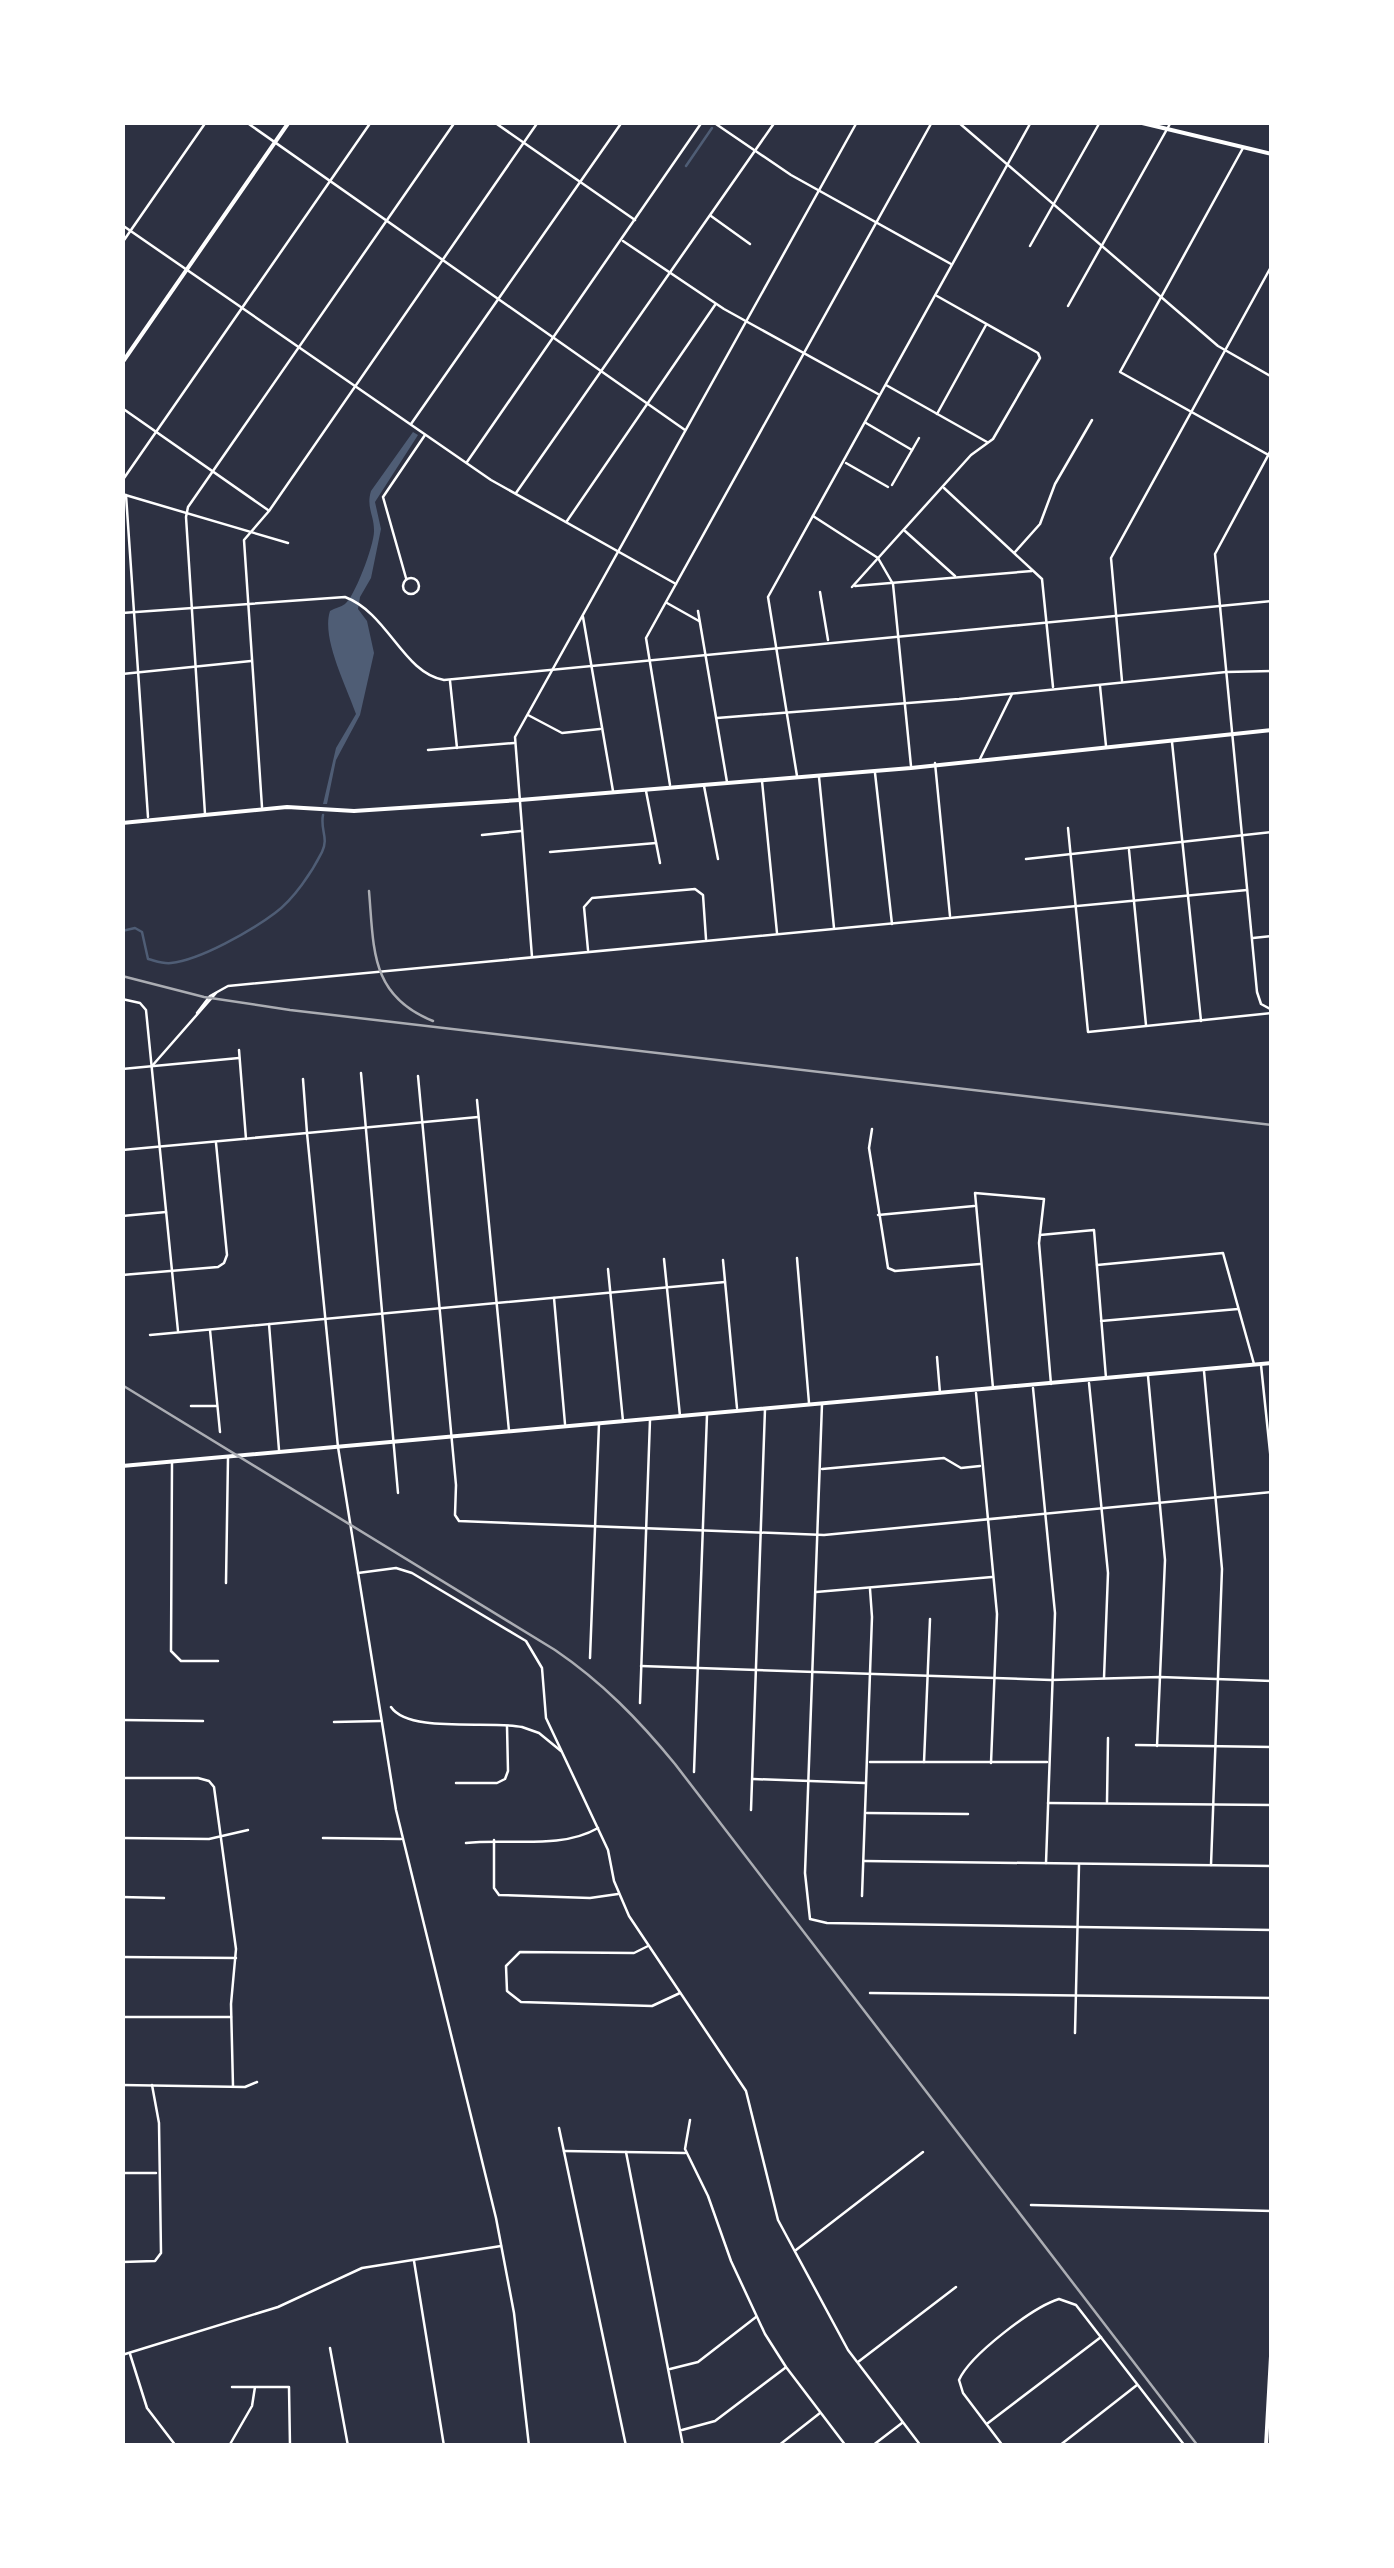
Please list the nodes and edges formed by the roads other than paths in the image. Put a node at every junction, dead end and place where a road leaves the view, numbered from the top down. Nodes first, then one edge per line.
1 (206, 122) edge
2 (246, 122) edge
3 (288, 122) edge
4 (371, 122) edge
5 (455, 122) edge
6 (494, 122) edge
7 (538, 122) edge
8 (622, 122) edge
9 (702, 122) edge
10 (713, 122) edge
11 (775, 122) edge
12 (856, 122) edge
13 (932, 122) edge
14 (958, 122) edge
15 (1031, 122) edge
16 (1100, 122) edge
17 (1138, 122) edge
18 (1171, 122) edge
19 (1167, 130) junction
20 (274, 142) junction
21 (524, 143) junction
22 (1244, 147) junction
23 (756, 151) junction
24 (1272, 154) edge
25 (1008, 164) junction
26 (330, 182) junction
27 (580, 182) junction
28 (818, 191) junction
29 (1054, 204) junction
30 (710, 216) junction
31 (636, 220) junction
32 (387, 221) junction
33 (876, 223) junction
34 (122, 225) edge
35 (131, 230) junction
36 (622, 240) junction
37 (122, 242) edge
38 (750, 244) dead end
39 (1030, 246) dead end
40 (1102, 246) junction
41 (442, 260) junction
42 (952, 264) junction
43 (1272, 265) edge
44 (187, 270) junction
45 (671, 273) junction
46 (936, 295) junction
47 (1162, 298) junction
48 (498, 299) junction
49 (716, 304) junction
50 (1068, 306) dead end
51 (243, 308) junction
52 (746, 321) junction
53 (987, 324) junction
54 (553, 338) junction
55 (299, 347) junction
56 (1224, 351) junction
57 (804, 354) junction
58 (122, 362) edge
59 (601, 372) junction
60 (1272, 377) edge
61 (354, 386) junction
62 (886, 386) junction
63 (880, 395) junction
64 (648, 404) junction
65 (122, 408) edge
66 (1190, 412) junction
67 (937, 414) junction
68 (1092, 420) dead end
69 (865, 423) junction
70 (412, 424) junction
71 (686, 430) junction
72 (157, 432) junction
73 (426, 434) junction
74 (919, 438) dead end
75 (988, 443) junction
76 (1272, 448) edge
77 (912, 450) junction
78 (1270, 456) edge
79 (844, 462) junction
80 (466, 463) junction
81 (212, 472) junction
82 (122, 482) edge
83 (943, 486) junction
84 (124, 494) edge
85 (516, 494) junction
86 (269, 511) junction
87 (187, 513) junction
88 (813, 516) junction
89 (566, 522) junction
90 (904, 530) junction
91 (252, 532) junction
92 (288, 543) dead end
93 (618, 551) junction
94 (1014, 553) junction
95 (878, 558) junction
96 (1033, 570) junction
97 (406, 578) dead end
98 (957, 578) junction
99 (676, 584) junction
100 (893, 584) junction
101 (820, 592) dead end
102 (1272, 601) edge
103 (666, 602) junction
104 (250, 604) junction
105 (1221, 605) junction
106 (192, 608) junction
107 (698, 611) dead end
108 (134, 612) junction
109 (122, 613) edge
110 (1116, 614) junction
111 (582, 615) junction
112 (1047, 621) junction
113 (700, 622) junction
114 (898, 636) junction
115 (828, 642) junction
116 (776, 648) junction
117 (706, 654) junction
118 (649, 660) junction
119 (252, 661) junction
120 (591, 666) junction
121 (195, 667) junction
122 (552, 670) junction
123 (1272, 671) edge
124 (138, 672) junction
125 (1226, 672) junction
126 (122, 674) edge
127 (450, 680) junction
128 (1122, 683) junction
129 (1100, 684) junction
130 (1053, 688) junction
131 (1013, 693) junction
132 (905, 703) junction
133 (787, 713) junction
134 (527, 714) junction
135 (717, 718) junction
136 (602, 729) junction
137 (1272, 730) edge
138 (1232, 734) junction
139 (1172, 740) junction
140 (515, 743) junction
141 (1106, 746) junction
142 (457, 748) junction
143 (428, 750) dead end
144 (980, 759) junction
145 (935, 763) junction
146 (911, 768) junction
147 (875, 771) junction
148 (818, 776) junction
149 (797, 777) junction
150 (762, 780) junction
151 (728, 782) junction
152 (703, 784) junction
153 (670, 787) junction
154 (646, 789) junction
155 (613, 792) junction
156 (520, 800) junction
157 (262, 809) junction
158 (206, 814) junction
159 (148, 820) junction
160 (122, 824) edge
161 (1068, 828) dead end
162 (521, 831) junction
163 (1272, 832) edge
164 (482, 835) dead end
165 (1242, 836) junction
166 (656, 843) junction
167 (1184, 843) junction
168 (1129, 848) junction
169 (550, 852) dead end
170 (1072, 854) junction
171 (1026, 859) dead end
172 (718, 860) dead end
173 (660, 863) dead end
174 (1247, 890) junction
175 (1188, 896) junction
176 (1134, 901) junction
177 (1077, 907) junction
178 (950, 919) junction
179 (892, 924) junction
180 (834, 929) junction
181 (777, 934) junction
182 (1272, 936) edge
183 (1252, 938) junction
184 (706, 940) junction
185 (588, 952) junction
186 (532, 957) junction
187 (122, 999) edge
188 (1272, 1012) edge
189 (1201, 1021) junction
190 (1146, 1025) junction
191 (238, 1050) dead end
192 (239, 1058) junction
193 (151, 1067) junction
194 (122, 1069) edge
195 (361, 1073) dead end
196 (418, 1076) dead end
197 (303, 1078) dead end
198 (478, 1100) dead end
199 (479, 1117) junction
200 (422, 1122) junction
201 (366, 1128) junction
202 (872, 1129) dead end
203 (308, 1133) junction
204 (246, 1138) junction
205 (216, 1142) junction
206 (160, 1146) junction
207 (122, 1150) edge
208 (975, 1206) junction
209 (166, 1212) junction
210 (878, 1215) junction
211 (122, 1216) edge
212 (1039, 1235) junction
213 (796, 1258) dead end
214 (664, 1259) dead end
215 (723, 1260) dead end
216 (982, 1264) junction
217 (1097, 1265) junction
218 (608, 1269) dead end
219 (172, 1272) junction
220 (122, 1276) edge
221 (725, 1282) junction
222 (667, 1288) junction
223 (611, 1293) junction
224 (554, 1298) junction
225 (497, 1304) junction
226 (440, 1309) junction
227 (1240, 1309) junction
228 (382, 1314) junction
229 (326, 1318) junction
230 (1102, 1321) junction
231 (269, 1324) junction
232 (210, 1329) junction
233 (178, 1332) junction
234 (150, 1335) dead end
235 (937, 1357) dead end
236 (1272, 1363) edge
237 (1254, 1364) junction
238 (1261, 1364) junction
239 (1204, 1370) junction
240 (1148, 1376) junction
241 (1106, 1380) junction
242 (1089, 1381) junction
243 (1051, 1384) junction
244 (1033, 1386) junction
245 (993, 1390) junction
246 (976, 1391) junction
247 (940, 1394) junction
248 (809, 1404) junction
249 (822, 1404) junction
250 (190, 1406) dead end
251 (218, 1406) junction
252 (765, 1408) junction
253 (737, 1410) junction
254 (707, 1413) junction
255 (680, 1416) junction
256 (650, 1418) junction
257 (623, 1421) junction
258 (600, 1423) junction
259 (565, 1426) junction
260 (509, 1431) junction
261 (220, 1432) dead end
262 (451, 1436) junction
263 (394, 1441) junction
264 (338, 1447) junction
265 (279, 1452) junction
266 (228, 1456) junction
267 (172, 1462) junction
268 (122, 1466) edge
269 (983, 1466) junction
270 (820, 1470) junction
271 (1272, 1471) edge
272 (1272, 1492) edge
273 (398, 1494) dead end
274 (1216, 1498) junction
275 (1159, 1503) junction
276 (1102, 1509) junction
277 (1045, 1514) junction
278 (988, 1520) junction
279 (594, 1527) junction
280 (646, 1528) junction
281 (702, 1530) junction
282 (759, 1533) junction
283 (817, 1535) junction
284 (358, 1573) junction
285 (994, 1576) junction
286 (226, 1583) dead end
287 (870, 1589) junction
288 (816, 1592) junction
289 (930, 1618) dead end
290 (590, 1658) dead end
291 (218, 1660) dead end
292 (641, 1666) junction
293 (697, 1668) junction
294 (755, 1670) junction
295 (813, 1672) junction
296 (870, 1674) junction
297 (928, 1676) junction
298 (1160, 1677) junction
299 (995, 1679) junction
300 (1104, 1679) junction
301 (1218, 1679) junction
302 (1050, 1680) junction
303 (1272, 1681) edge
304 (640, 1703) dead end
305 (391, 1707) dead end
306 (122, 1720) edge
307 (382, 1720) junction
308 (203, 1721) dead end
309 (334, 1722) dead end
310 (507, 1724) junction
311 (1108, 1738) dead end
312 (1136, 1745) dead end
313 (1157, 1746) junction
314 (1215, 1747) junction
315 (1272, 1747) edge
316 (562, 1752) junction
317 (867, 1762) junction
318 (924, 1762) junction
319 (1048, 1762) junction
320 (991, 1763) junction
321 (694, 1772) dead end
322 (122, 1778) edge
323 (751, 1779) junction
324 (810, 1781) junction
325 (456, 1782) dead end
326 (867, 1783) junction
327 (1048, 1803) junction
328 (1107, 1803) junction
329 (1213, 1804) junction
330 (1272, 1805) edge
331 (751, 1810) dead end
332 (866, 1812) junction
333 (968, 1814) dead end
334 (599, 1828) junction
335 (248, 1830) dead end
336 (221, 1835) junction
337 (122, 1838) edge
338 (322, 1838) dead end
339 (402, 1838) junction
340 (494, 1840) junction
341 (466, 1843) dead end
342 (864, 1861) junction
343 (1046, 1863) junction
344 (1079, 1864) junction
345 (1211, 1865) junction
346 (1272, 1866) edge
347 (619, 1894) junction
348 (862, 1896) dead end
349 (122, 1898) edge
350 (164, 1898) dead end
351 (1078, 1926) junction
352 (1272, 1930) edge
353 (650, 1945) junction
354 (122, 1957) edge
355 (236, 1958) junction
356 (682, 1992) junction
357 (870, 1993) dead end
358 (1076, 1996) junction
359 (1272, 1998) edge
360 (122, 2017) edge
361 (231, 2017) junction
362 (1075, 2033) dead end
363 (257, 2082) dead end
364 (122, 2085) edge
365 (152, 2086) junction
366 (233, 2086) junction
367 (690, 2120) dead end
368 (559, 2128) dead end
369 (564, 2151) junction
370 (626, 2152) junction
371 (923, 2152) dead end
372 (687, 2153) junction
373 (122, 2173) edge
374 (159, 2173) junction
375 (1031, 2205) dead end
376 (1272, 2211) edge
377 (501, 2246) junction
378 (794, 2251) junction
379 (414, 2260) junction
380 (122, 2262) edge
381 (956, 2287) dead end
382 (758, 2316) junction
383 (1101, 2337) junction
384 (1272, 2338) edge
385 (330, 2348) dead end
386 (130, 2353) junction
387 (122, 2355) edge
388 (857, 2362) junction
389 (786, 2367) junction
390 (668, 2369) junction
391 (1138, 2385) junction
392 (232, 2387) dead end
393 (256, 2387) junction
394 (821, 2412) junction
395 (903, 2422) junction
396 (1270, 2423) edge
397 (987, 2424) junction
398 (681, 2430) junction
399 (176, 2446) edge
400 (229, 2446) edge
401 (290, 2446) edge
402 (348, 2446) edge
403 (444, 2446) edge
404 (529, 2446) edge
405 (626, 2446) edge
406 (683, 2446) edge
407 (778, 2446) edge
408 (846, 2446) edge
409 (872, 2446) edge
410 (921, 2446) edge
411 (1004, 2446) edge
412 (1060, 2446) edge
413 (1184, 2446) edge
414 (1266, 2446) edge

1 - 35 street
2 - 20 street
3 - 20 main road
4 - 26 street
5 - 32 street
6 - 21 street
7 - 21 street
8 - 27 street
9 - 31 street
10 - 23 street
11 - 23 street
12 - 28 street
13 - 33 street
14 - 25 street
15 - 25 street
16 - 29 street
17 - 19 main road
18 - 19 street
19 - 22 main road
19 - 40 street
20 - 26 street
20 - 44 main road
21 - 27 street
21 - 41 street
22 - 24 main road
22 - 47 street
23 - 28 street
23 - 30 street
25 - 29 street
25 - 42 street
26 - 32 street
26 - 51 street
27 - 31 street
27 - 48 street
28 - 33 street
28 - 52 street
29 - 39 street
29 - 40 street
30 - 38 street
30 - 45 street
31 - 36 street
32 - 41 street
32 - 55 street
33 - 42 street
33 - 57 street
34 - 35 street
35 - 37 street
35 - 44 street
36 - 45 street
36 - 54 street
40 - 47 street
40 - 50 street
41 - 48 street
41 - 61 street
42 - 46 street
43 - 56 street
44 - 51 street
44 - 58 main road
45 - 49 street
45 - 59 street
46 - 53 street
46 - 62 street
47 - 56 street
47 - 66 street
48 - 54 street
48 - 70 street
49 - 52 street
49 - 64 street
51 - 55 street
51 - 72 street
52 - 57 street
52 - 71 street
53 - 67 street
53 - 75 street
54 - 59 street
54 - 80 street
55 - 61 street
55 - 81 street
56 - 60 street
56 - 66 street
57 - 63 street
57 - 99 street
59 - 64 street
59 - 85 street
61 - 70 street
61 - 86 street
62 - 63 street
62 - 67 street
63 - 69 street
64 - 71 street
64 - 89 street
65 - 72 street
66 - 78 street
66 - 110 street
67 - 75 street
68 - 94 street
69 - 77 street
69 - 79 street
70 - 73 street
71 - 93 street
72 - 81 street
72 - 82 street
73 - 80 street
73 - 97 street
74 - 77 street
75 - 83 street
76 - 78 street
77 - 79 street
78 - 105 street
79 - 88 street
80 - 85 street
81 - 86 street
81 - 87 street
83 - 90 street
83 - 94 street
84 - 87 street
84 - 108 street
85 - 89 street
86 - 91 street
87 - 91 street
87 - 106 street
88 - 95 street
88 - 116 street
89 - 93 street
90 - 95 street
90 - 98 street
91 - 92 street
91 - 104 street
93 - 99 street
93 - 111 street
94 - 96 street
95 - 100 street
95 - 100 street
96 - 98 street
96 - 112 street
98 - 100 street
99 - 103 street
100 - 114 street
101 - 115 street
102 - 105 street
103 - 113 street
103 - 118 street
104 - 106 street
104 - 119 street
104 - 127 street
105 - 110 street
105 - 125 street
106 - 108 street
106 - 121 street
107 - 113 street
108 - 109 street
108 - 124 street
110 - 112 street
110 - 128 street
111 - 120 street
111 - 122 street
112 - 114 street
112 - 130 street
113 - 117 street
114 - 115 street
114 - 132 street
115 - 116 street
116 - 117 street
116 - 133 street
117 - 118 street
117 - 135 street
118 - 120 street
118 - 153 street
119 - 121 street
119 - 157 street
120 - 122 street
120 - 136 street
121 - 124 street
121 - 158 street
122 - 127 street
122 - 134 street
123 - 125 street
124 - 126 street
124 - 159 street
125 - 128 street
125 - 138 street
127 - 142 street
128 - 129 street
129 - 130 street
129 - 141 street
130 - 131 street
131 - 132 street
131 - 144 street
132 - 133 street
132 - 146 street
133 - 135 street
133 - 149 street
134 - 136 street
134 - 140 street
135 - 151 street
136 - 155 street
137 - 138 main road
138 - 139 main road
138 - 165 street
139 - 141 main road
139 - 167 street
140 - 142 street
140 - 156 street
141 - 144 main road
142 - 143 street
144 - 145 main road
145 - 146 main road
145 - 178 street
146 - 147 main road
147 - 148 main road
147 - 179 street
148 - 149 main road
148 - 180 street
149 - 150 main road
150 - 151 main road
150 - 181 street
151 - 152 main road
152 - 153 main road
152 - 172 street
153 - 154 main road
154 - 155 main road
154 - 166 street
155 - 156 main road
156 - 157 main road
156 - 162 street
157 - 158 main road
158 - 159 main road
159 - 160 main road
161 - 170 street
162 - 164 street
162 - 186 street
163 - 165 street
165 - 167 street
165 - 174 street
166 - 169 street
166 - 173 street
167 - 168 street
167 - 175 street
168 - 170 street
168 - 176 street
170 - 171 street
170 - 177 street
174 - 175 street
174 - 183 street
175 - 176 street
175 - 189 street
176 - 177 street
176 - 190 street
177 - 178 street
177 - 190 street
178 - 179 street
179 - 180 street
180 - 181 street
181 - 184 street
182 - 183 street
183 - 188 street
184 - 185 street
184 - 185 street
185 - 186 street
186 - 193 street
187 - 193 street
188 - 189 street
189 - 190 street
191 - 192 street
192 - 193 street
192 - 204 street
193 - 194 street
193 - 206 street
195 - 201 street
196 - 200 street
197 - 203 street
198 - 199 street
199 - 200 street
199 - 225 street
200 - 201 street
200 - 226 street
201 - 203 street
201 - 228 street
202 - 210 street
203 - 204 street
203 - 229 street
204 - 205 street
205 - 206 street
205 - 219 street
206 - 207 street
206 - 209 street
208 - 210 street
208 - 212 street
208 - 216 street
209 - 211 street
209 - 219 street
210 - 216 street
212 - 217 street
212 - 243 street
213 - 248 street
214 - 222 street
215 - 221 street
216 - 245 street
217 - 227 street
217 - 230 street
218 - 223 street
219 - 220 street
219 - 233 street
221 - 222 street
221 - 253 street
222 - 223 street
222 - 255 street
223 - 224 street
223 - 257 street
224 - 225 street
224 - 259 street
225 - 226 street
225 - 260 street
226 - 228 street
226 - 262 street
227 - 230 street
227 - 237 street
228 - 229 street
228 - 263 street
229 - 231 street
229 - 264 street
230 - 241 street
231 - 232 street
231 - 265 street
232 - 233 street
232 - 251 street
233 - 234 street
235 - 247 street
236 - 238 main road
237 - 238 main road
237 - 239 main road
238 - 271 street
239 - 240 main road
239 - 274 street
240 - 241 main road
240 - 275 street
241 - 242 main road
242 - 243 main road
242 - 276 street
243 - 244 main road
244 - 245 main road
244 - 277 street
245 - 246 main road
246 - 247 main road
246 - 269 street
247 - 249 main road
248 - 249 main road
248 - 252 main road
249 - 270 street
250 - 251 street
251 - 261 street
252 - 253 main road
252 - 282 street
253 - 254 main road
254 - 255 main road
254 - 281 street
255 - 256 main road
256 - 257 main road
256 - 280 street
257 - 258 main road
258 - 259 main road
258 - 279 street
259 - 260 main road
260 - 262 main road
262 - 263 main road
262 - 279 street
263 - 264 main road
263 - 273 street
264 - 265 main road
264 - 284 street
265 - 266 main road
266 - 267 main road
266 - 286 street
267 - 268 main road
267 - 291 street
269 - 270 street
269 - 278 street
270 - 283 street
272 - 274 street
274 - 275 street
274 - 301 street
275 - 276 street
275 - 298 street
276 - 277 street
276 - 300 street
277 - 278 street
277 - 302 street
278 - 283 street
278 - 285 street
279 - 280 street
279 - 290 street
280 - 281 street
280 - 292 street
281 - 282 street
281 - 293 street
282 - 283 street
282 - 294 street
283 - 288 street
284 - 307 street
284 - 316 street
285 - 287 street
285 - 299 street
287 - 288 street
287 - 296 street
288 - 295 street
289 - 297 street
292 - 293 street
292 - 304 street
293 - 294 street
293 - 321 street
294 - 295 street
294 - 323 street
295 - 296 street
295 - 324 street
296 - 297 street
296 - 317 street
297 - 299 street
297 - 318 street
298 - 300 street
298 - 301 street
298 - 313 street
299 - 302 street
299 - 320 street
300 - 302 street
301 - 303 street
301 - 314 street
302 - 319 street
305 - 310 street
306 - 308 street
307 - 309 street
307 - 339 street
310 - 316 street
310 - 325 street
311 - 328 street
312 - 313 street
313 - 314 street
314 - 315 street
314 - 329 street
316 - 334 street
317 - 318 street
317 - 326 street
318 - 320 street
319 - 320 street
319 - 327 street
322 - 336 street
323 - 324 street
323 - 331 street
324 - 326 street
324 - 351 street
326 - 332 street
327 - 328 street
327 - 343 street
328 - 329 street
329 - 330 street
329 - 345 street
332 - 333 street
332 - 342 street
334 - 340 street
334 - 347 street
335 - 336 street
336 - 337 street
336 - 355 street
338 - 339 street
339 - 377 street
340 - 341 street
340 - 347 street
342 - 343 street
342 - 348 street
343 - 344 street
344 - 345 street
344 - 351 street
345 - 346 street
347 - 353 street
349 - 350 street
351 - 352 street
351 - 358 street
353 - 356 street
353 - 356 street
354 - 355 street
355 - 361 street
356 - 378 street
357 - 358 street
358 - 359 street
358 - 362 street
360 - 361 street
361 - 366 street
363 - 366 street
364 - 365 street
365 - 366 street
365 - 374 street
367 - 372 street
368 - 369 street
369 - 370 street
369 - 405 street
370 - 372 street
370 - 390 street
371 - 378 street
372 - 382 street
373 - 374 street
374 - 380 street
375 - 376 street
377 - 379 street
377 - 404 street
378 - 388 street
379 - 386 street
379 - 403 street
381 - 388 street
382 - 389 street
382 - 390 street
383 - 391 street
383 - 397 street
383 - 397 street
384 - 396 main road
385 - 402 street
386 - 387 street
386 - 399 street
388 - 395 street
389 - 394 street
389 - 398 street
390 - 398 street
391 - 412 street
391 - 413 street
392 - 393 street
393 - 400 street
393 - 401 street
394 - 407 street
394 - 408 street
395 - 409 street
395 - 410 street
396 - 414 main road
397 - 411 street
398 - 406 street

